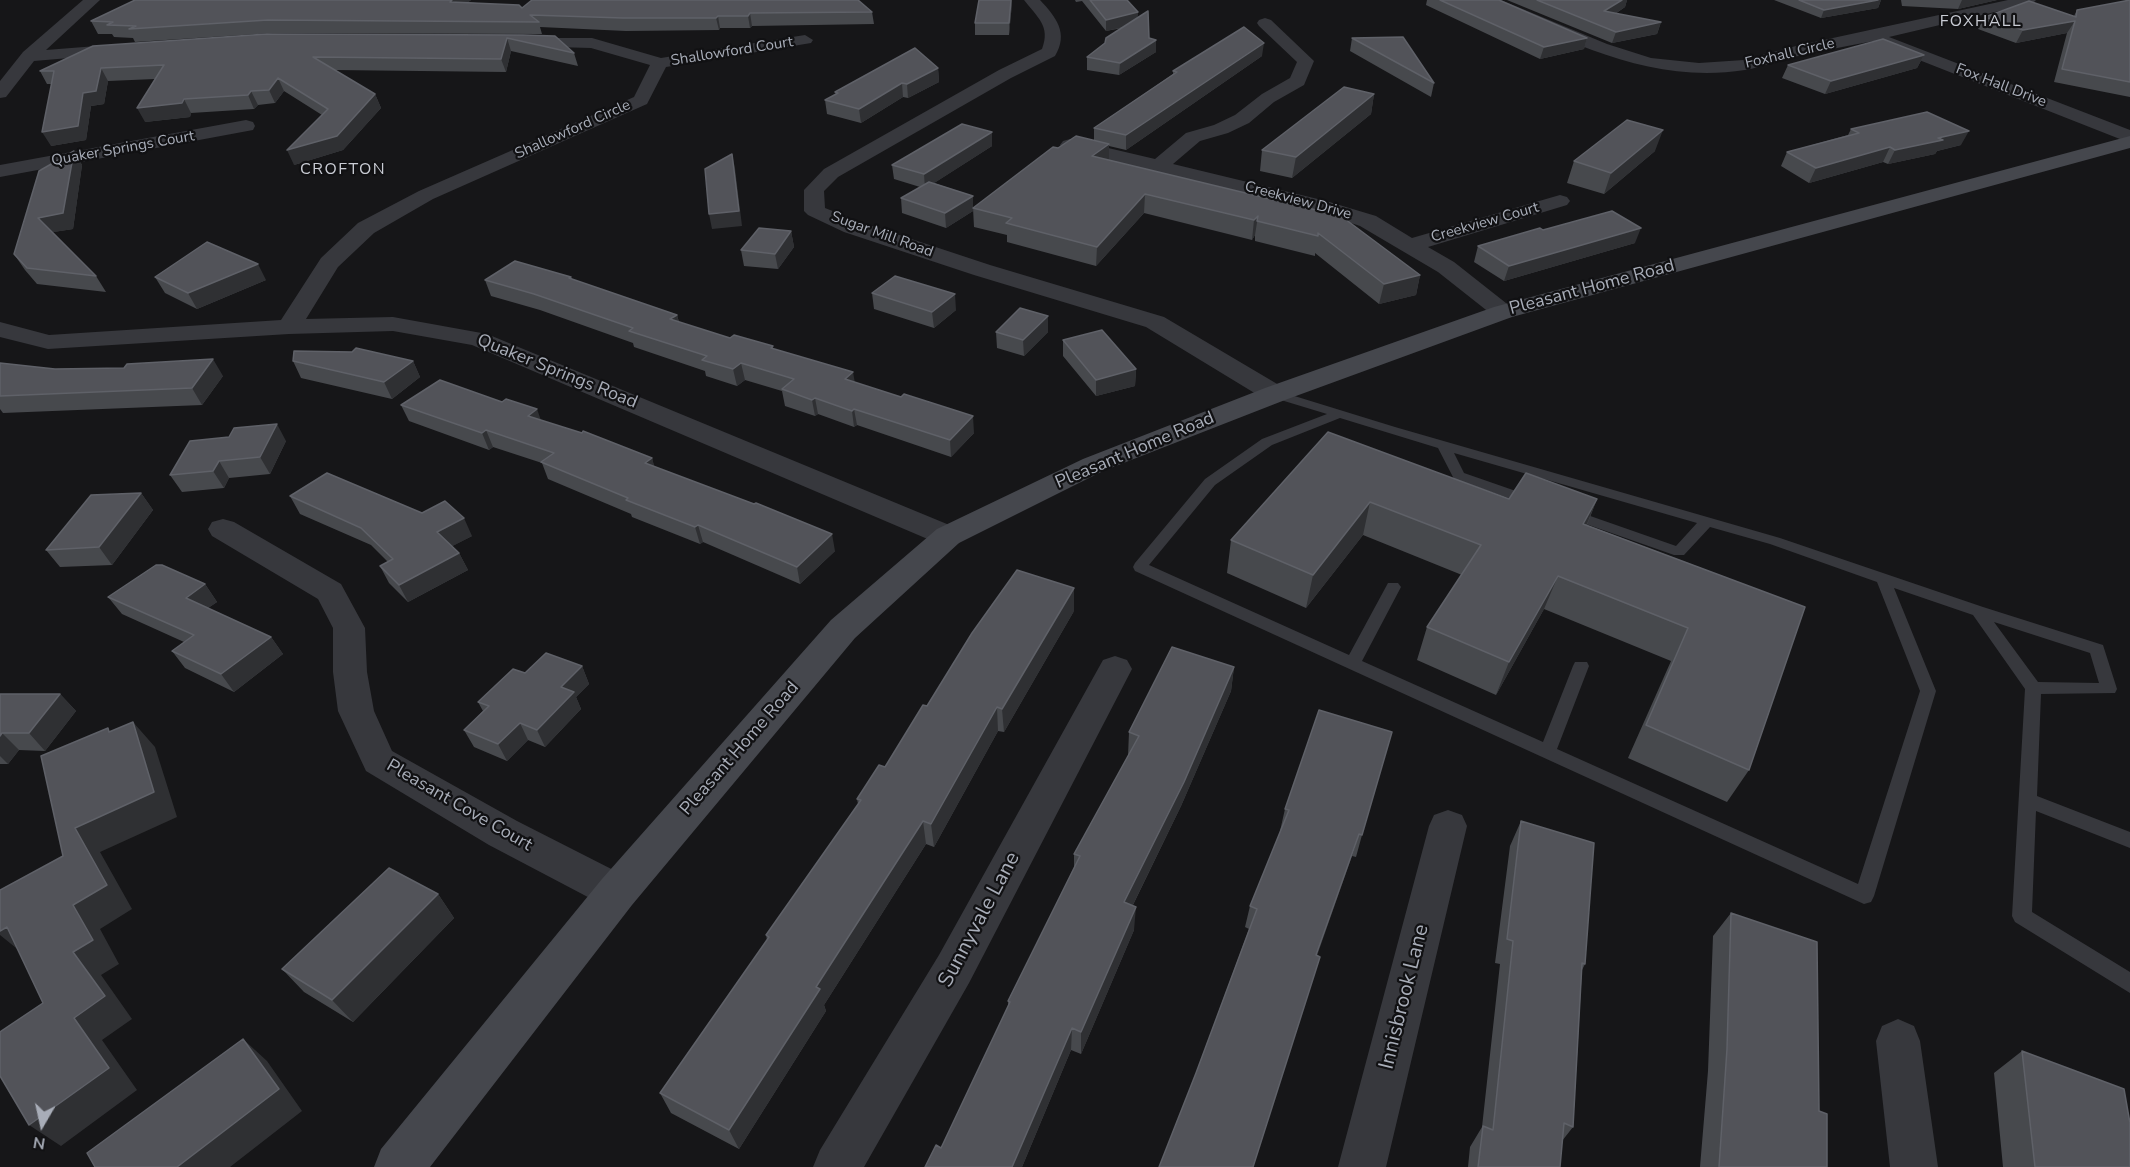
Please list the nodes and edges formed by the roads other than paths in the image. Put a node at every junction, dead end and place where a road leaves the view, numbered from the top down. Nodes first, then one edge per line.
1 (92, 0) edge
2 (1032, 0) edge
3 (1488, 0) edge
4 (2028, 0) edge
5 (1265, 23) dead end
6 (1873, 36) junction
7 (805, 40) dead end
8 (504, 41) edge
9 (144, 48) edge
10 (28, 56) junction
11 (660, 63) junction
12 (0, 93) edge
13 (246, 126) dead end
14 (2130, 137) edge
15 (2130, 142) edge
16 (1070, 145) edge
17 (1160, 165) junction
18 (0, 171) edge
19 (1560, 201) dead end
20 (1411, 245) junction
21 (1503, 312) junction
22 (289, 327) junction
23 (0, 329) edge
24 (1275, 394) junction
25 (1341, 414) junction
26 (1444, 446) junction
27 (1707, 521) junction
28 (223, 529) dead end
29 (948, 536) junction
30 (1883, 578) junction
31 (1393, 586) dead end
32 (1978, 611) junction
33 (1353, 663) junction
34 (1581, 666) dead end
35 (1115, 669) dead end
36 (2032, 688) junction
37 (1548, 752) junction
38 (2026, 801) junction
39 (1448, 826) dead end
40 (2130, 840) edge
41 (616, 892) junction
42 (2130, 983) edge
43 (1898, 1041) dead end
44 (399, 1167) edge
45 (837, 1167) edge
46 (1362, 1167) edge
47 (1914, 1167) edge

1 - 10 street
2 - 24 street, Sugar Mill Road
3 - 6 street, Foxhall Circle
4 - 6 street, Foxhall Circle
5 - 17 street
6 - 14 street, Fox Hall Drive
7 - 11 street, Shallowford Court
8 - 11 street
9 - 10 street
10 - 12 street
11 - 22 street, Shallowford Circle
13 - 18 street, Quaker Springs Court
15 - 21 main road, Pleasant Home Road
16 - 17 street, Creekview Drive
17 - 20 street, Creekview Drive
19 - 20 street, Creekview Court
20 - 21 street, Creekview Drive
21 - 24 main road, Pleasant Home Road
22 - 23 street, Quaker Springs Road
22 - 29 street, Quaker Springs Road
24 - 25 lane
24 - 29 main road, Pleasant Home Road
25 - 26 lane
25 - 33 lane
26 - 27 lane
26 - 27 lane
27 - 30 lane
28 - 41 street, Pleasant Cove Court
29 - 41 main road, Pleasant Home Road
30 - 32 lane
30 - 37 lane
31 - 33 lane
32 - 36 lane
32 - 36 lane
33 - 37 lane
34 - 37 lane
35 - 45 street, Sunnyvale Lane
36 - 38 lane
38 - 40 lane
38 - 42 lane
39 - 46 street, Innisbrook Lane
41 - 44 main road, Pleasant Home Road
43 - 47 street

